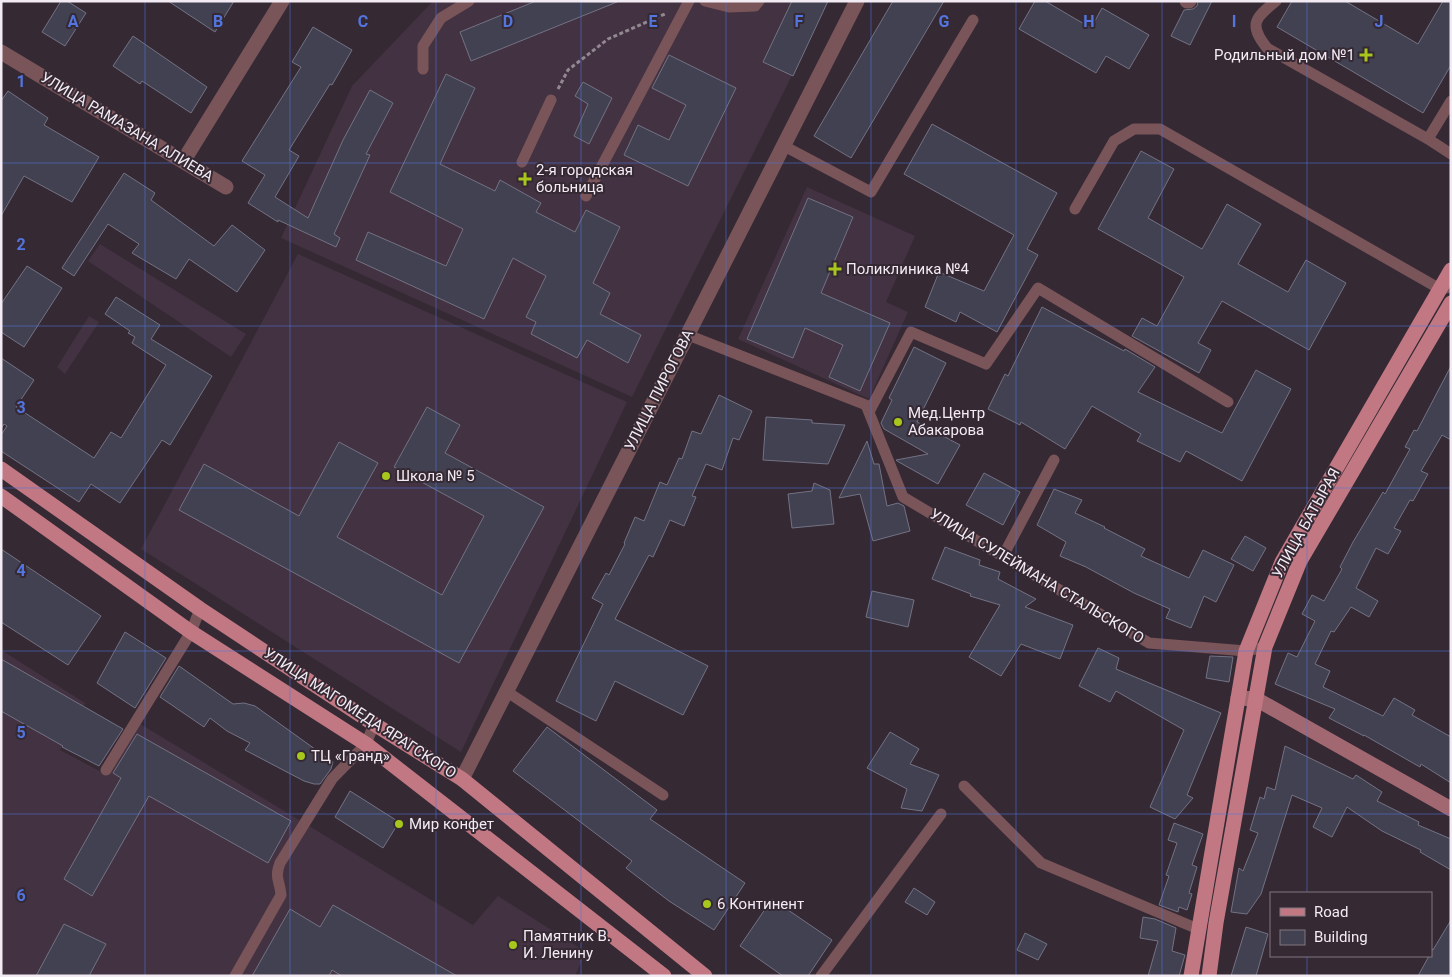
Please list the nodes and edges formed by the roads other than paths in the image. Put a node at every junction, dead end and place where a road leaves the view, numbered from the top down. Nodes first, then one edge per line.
1 (282, 1) edge
2 (469, 1) edge
3 (705, 1) edge
4 (758, 1) edge
5 (857, 1) edge
6 (1276, 1) edge
7 (687, 3) edge
8 (973, 20) dead end
9 (1, 52) edge
10 (423, 69) dead end
11 (551, 100) road end
12 (1451, 101) edge
13 (1428, 139) junction
14 (784, 146) junction
15 (1451, 154) edge
16 (184, 160) junction
17 (522, 162) dead end
18 (226, 187) dead end
19 (586, 196) dead end
20 (1075, 208) dead end
21 (1451, 270) edge
22 (1447, 293) edge
23 (688, 335) junction
24 (1228, 402) dead end
25 (869, 412) junction
26 (1054, 460) dead end
27 (1, 469) edge
28 (1, 496) edge
29 (1003, 556) junction
30 (200, 609) junction
31 (191, 632) junction
32 (1265, 647) junction
33 (1246, 652) junction
34 (506, 690) junction
35 (1257, 695) junction
36 (1239, 696) junction
37 (374, 724) junction
38 (366, 744) junction
39 (106, 770) dead end
40 (462, 779) junction
41 (964, 786) dead end
42 (663, 795) dead end
43 (1451, 803) edge
44 (1451, 809) edge
45 (941, 814) dead end
46 (1198, 929) junction
47 (235, 976) edge
48 (664, 976) edge
49 (705, 976) edge
50 (821, 976) edge
51 (1191, 976) edge
52 (1209, 976) edge

1 - 16 street
2 - 10 lane
3 - 4 lane
5 - 14 street, УЛИЦА ПИРОГОВА
6 - 13 lane
7 - 19 lane
8 - 14 lane
9 - 16 street, УЛИЦА РАМАЗАНА АЛИЕВА
11 - 17 lane
12 - 13 lane
13 - 15 lane
14 - 23 street, УЛИЦА ПИРОГОВА
16 - 18 street, УЛИЦА РАМАЗАНА АЛИЕВА
20 - 22 lane
21 - 22 main road, УЛИЦА БАТЫРАЯ
22 - 32 main road, УЛИЦА БАТЫРАЯ
22 - 33 main road, УЛИЦА БАТЫРАЯ
23 - 25 lane
23 - 34 street, УЛИЦА ПИРОГОВА
24 - 25 lane
25 - 29 lane, УЛИЦА СУЛЕЙМАНА СТАЛЬСКОГО
26 - 29 lane
27 - 30 main road, УЛИЦА МАГОМЕДА ЯРАГСКОГО
28 - 31 main road, УЛИЦА МАГОМЕДА ЯРАГСКОГО
29 - 33 lane, УЛИЦА СУЛЕЙМАНА СТАЛЬСКОГО
30 - 31 lane
30 - 37 main road, УЛИЦА МАГОМЕДА ЯРАГСКОГО
31 - 38 main road, УЛИЦА МАГОМЕДА ЯРАГСКОГО
31 - 39 lane
32 - 33 lane, УЛИЦА СУЛЕЙМАНА СТАЛЬСКОГО
32 - 35 main road, УЛИЦА БАТЫРАЯ
33 - 36 main road, УЛИЦА БАТЫРАЯ
34 - 40 street, УЛИЦА ПИРОГОВА
34 - 42 lane
35 - 36 main road
35 - 43 main road
35 - 44 main road
35 - 52 main road, УЛИЦА БАТЫРАЯ
36 - 46 main road, УЛИЦА БАТЫРАЯ
37 - 38 lane
37 - 40 main road, УЛИЦА МАГОМЕДА ЯРАГСКОГО
38 - 47 lane
38 - 48 main road, УЛИЦА МАГОМЕДА ЯРАГСКОГО
40 - 49 main road, УЛИЦА МАГОМЕДА ЯРАГСКОГО
41 - 46 lane
45 - 50 lane
46 - 51 main road, УЛИЦА БАТЫРАЯ

